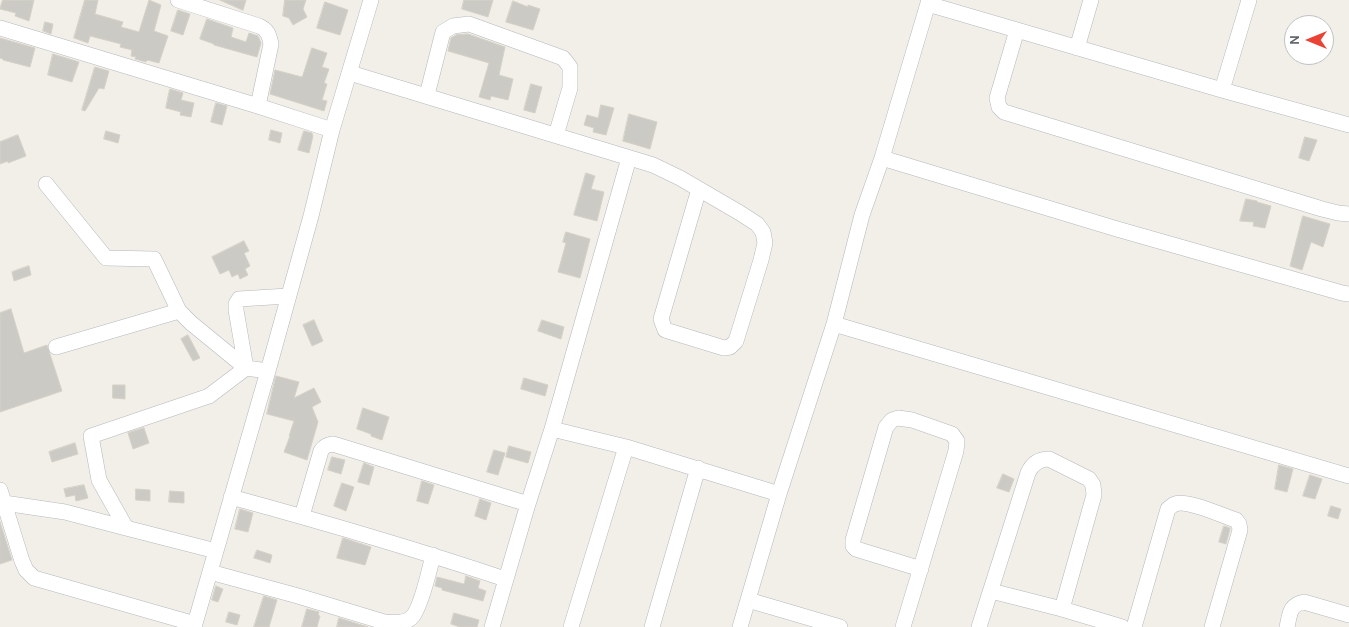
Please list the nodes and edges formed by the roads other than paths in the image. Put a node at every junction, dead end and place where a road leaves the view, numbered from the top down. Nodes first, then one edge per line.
1 (178, 0) edge
2 (371, 0) edge
3 (1092, 0) edge
4 (1249, 0) edge
5 (928, 2) edge
6 (0, 28) edge
7 (1017, 30) junction
8 (1077, 48) junction
9 (350, 73) junction
10 (1222, 90) junction
11 (427, 96) junction
12 (258, 106) junction
13 (1349, 125) edge
14 (332, 130) junction
15 (556, 135) junction
16 (629, 158) junction
17 (882, 158) junction
18 (46, 184) dead end
19 (699, 188) junction
20 (1349, 214) edge
21 (1349, 294) edge
22 (288, 296) junction
23 (179, 311) junction
24 (834, 324) junction
25 (56, 347) dead end
26 (246, 368) junction
27 (268, 370) junction
28 (552, 429) junction
29 (626, 447) junction
30 (698, 468) junction
31 (1349, 476) edge
32 (779, 494) junction
33 (2, 496) edge
34 (231, 497) junction
35 (528, 504) junction
36 (302, 516) junction
37 (126, 528) junction
38 (216, 551) junction
39 (433, 556) junction
40 (921, 569) junction
41 (210, 572) junction
42 (506, 579) junction
43 (991, 591) junction
44 (748, 600) junction
45 (1062, 609) junction
46 (1349, 615) edge
47 (825, 625) edge
48 (194, 626) edge
49 (492, 627) edge
50 (571, 627) edge
51 (652, 627) edge
52 (740, 627) edge
53 (840, 627) edge
54 (903, 627) edge
55 (979, 627) edge
56 (1122, 627) edge
57 (1134, 627) edge
58 (1212, 627) edge
59 (1287, 627) edge

1 - 12 street
2 - 9 street
3 - 8 street
4 - 10 street
5 - 7 street
5 - 17 street
6 - 12 street
7 - 8 street
7 - 20 street
8 - 10 street
9 - 11 street
9 - 14 street
10 - 13 street
11 - 15 street
11 - 15 street
12 - 14 street
14 - 22 street
15 - 16 street
16 - 19 street
16 - 28 street
17 - 21 street
17 - 24 street
18 - 23 street
19 - 19 street
22 - 26 street
22 - 27 street
23 - 25 street
23 - 26 street
24 - 31 street
24 - 32 street
26 - 27 street
26 - 37 street
27 - 34 street
28 - 29 street
28 - 35 street
29 - 30 street
29 - 50 street
30 - 32 street
30 - 51 street
32 - 44 street
33 - 37 street
33 - 48 street
34 - 36 street
34 - 38 street
35 - 36 street
35 - 42 street
36 - 39 street
37 - 38 street
38 - 41 street
39 - 41 street
39 - 42 street
40 - 40 street
40 - 54 street
41 - 48 street
42 - 49 street
43 - 45 street
43 - 45 street
43 - 55 street
44 - 47 street
44 - 52 street
45 - 56 street
46 - 59 street
47 - 53 street
57 - 58 street

